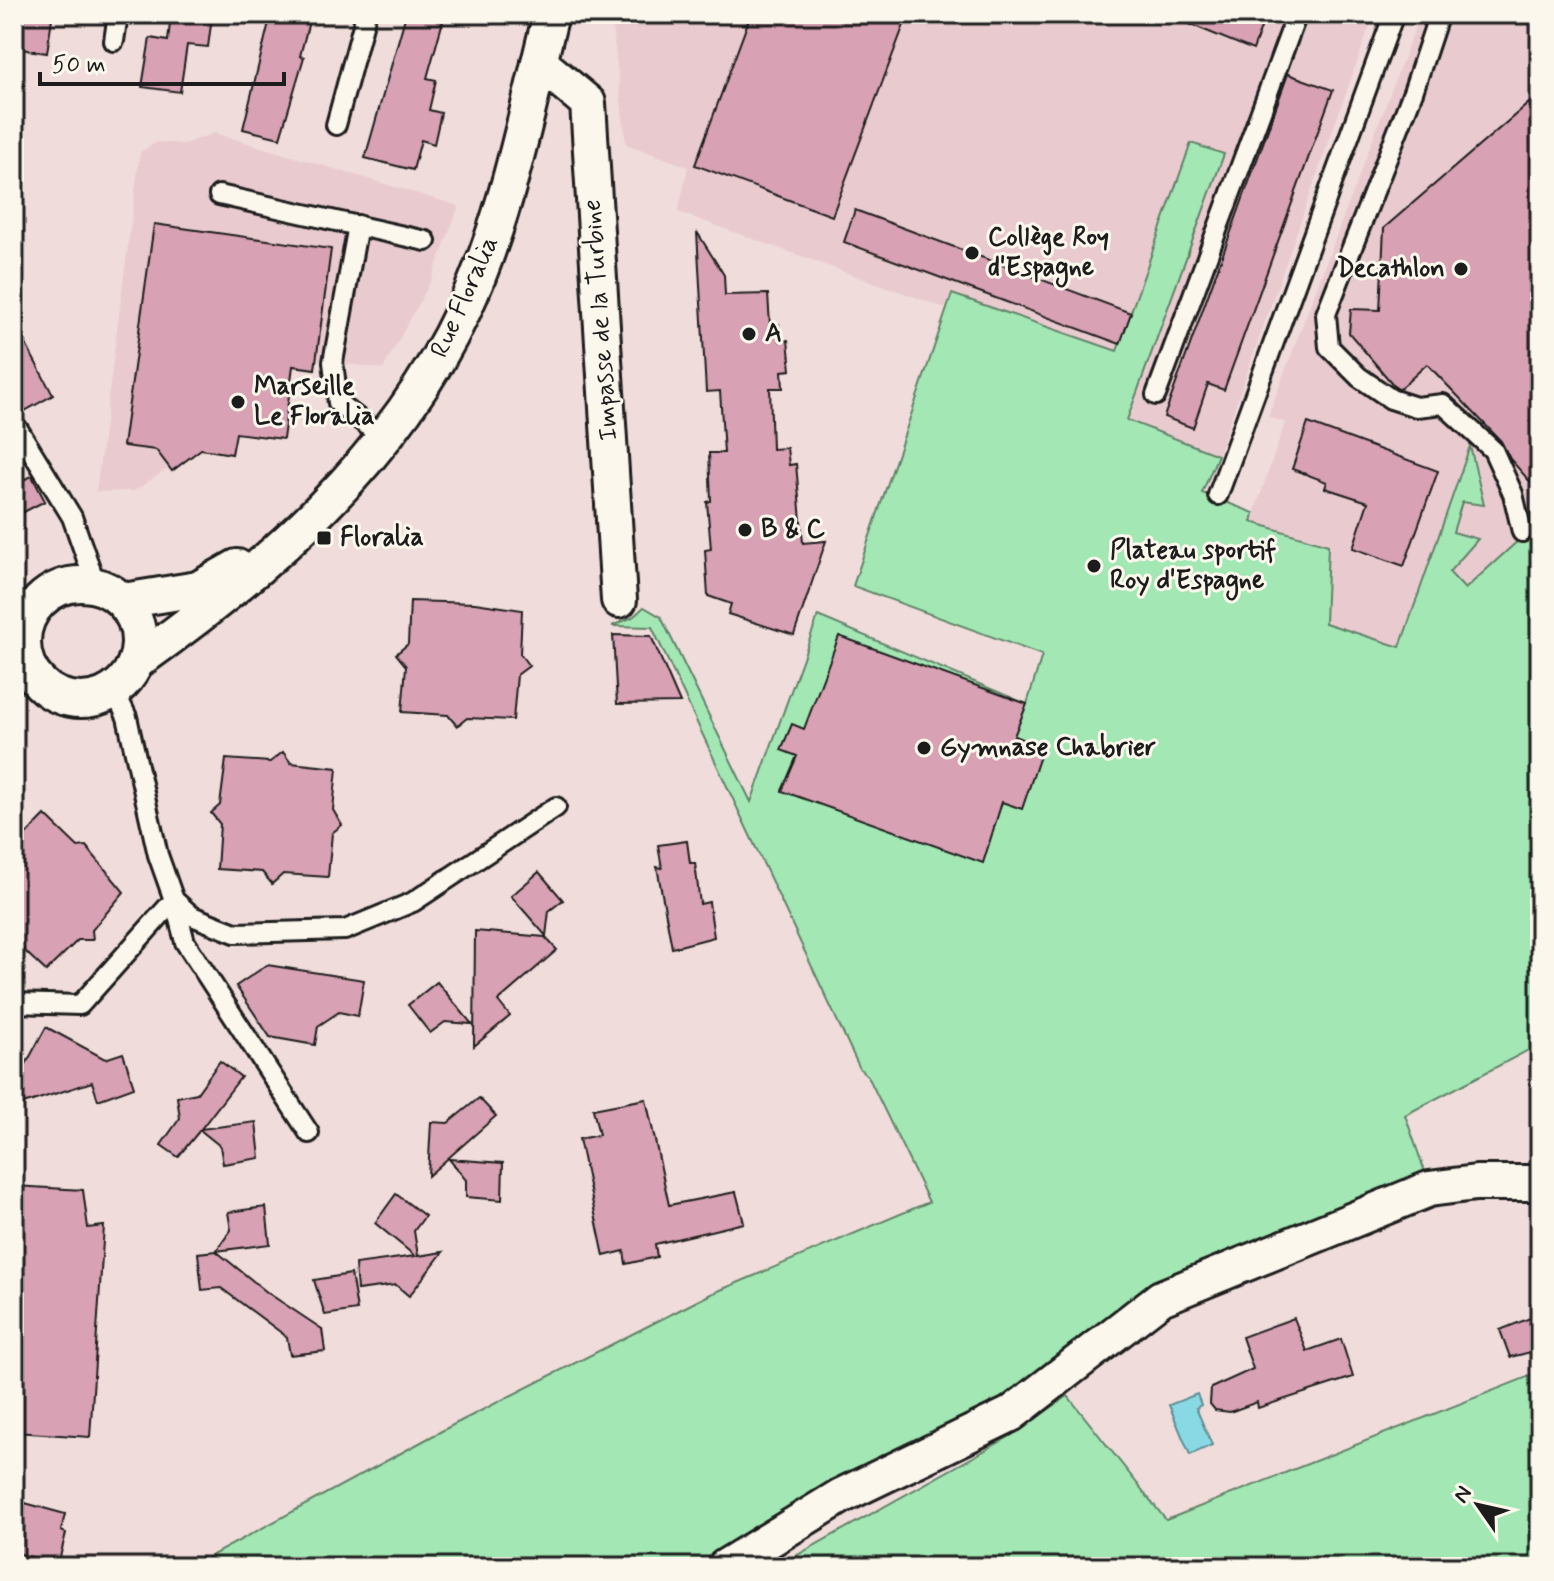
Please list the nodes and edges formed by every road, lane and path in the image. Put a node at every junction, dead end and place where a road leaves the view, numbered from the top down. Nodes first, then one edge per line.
1 (118, 14) edge
2 (366, 14) edge
3 (551, 14) edge
4 (1297, 14) edge
5 (1394, 14) edge
6 (1439, 14) edge
7 (114, 41) dead end
8 (539, 62) junction
9 (336, 125) dead end
10 (219, 195) dead end
11 (358, 225) junction
12 (426, 241) dead end
13 (1156, 395) dead end
14 (18, 429) dead end
15 (385, 439) junction
16 (1218, 495) dead end
17 (1522, 532) dead end
18 (293, 535) junction
19 (110, 593) junction
20 (619, 600) dead end
21 (23, 621) edge
22 (135, 663) junction
23 (27, 688) edge
24 (114, 690) junction
25 (556, 807) dead end
26 (174, 900) junction
27 (14, 1003) edge
28 (309, 1133) dead end
29 (1540, 1183) edge
30 (725, 1567) edge

1 - 7 lane
2 - 9 lane
3 - 8 street, Rue Floralia
4 - 13 lane
5 - 16 lane
6 - 17 lane
8 - 15 street, Rue Floralia
8 - 20 street, Impasse de la Turbine
10 - 11 lane
11 - 12 lane
11 - 15 lane
14 - 19 lane
15 - 18 street, Rue Floralia
18 - 19 street, Rue Floralia
18 - 22 street, Rue Floralia
19 - 21 street
19 - 22 street
21 - 23 street
22 - 24 street
23 - 24 street
24 - 26 lane
25 - 26 lane
26 - 27 lane
26 - 28 lane
29 - 30 street

